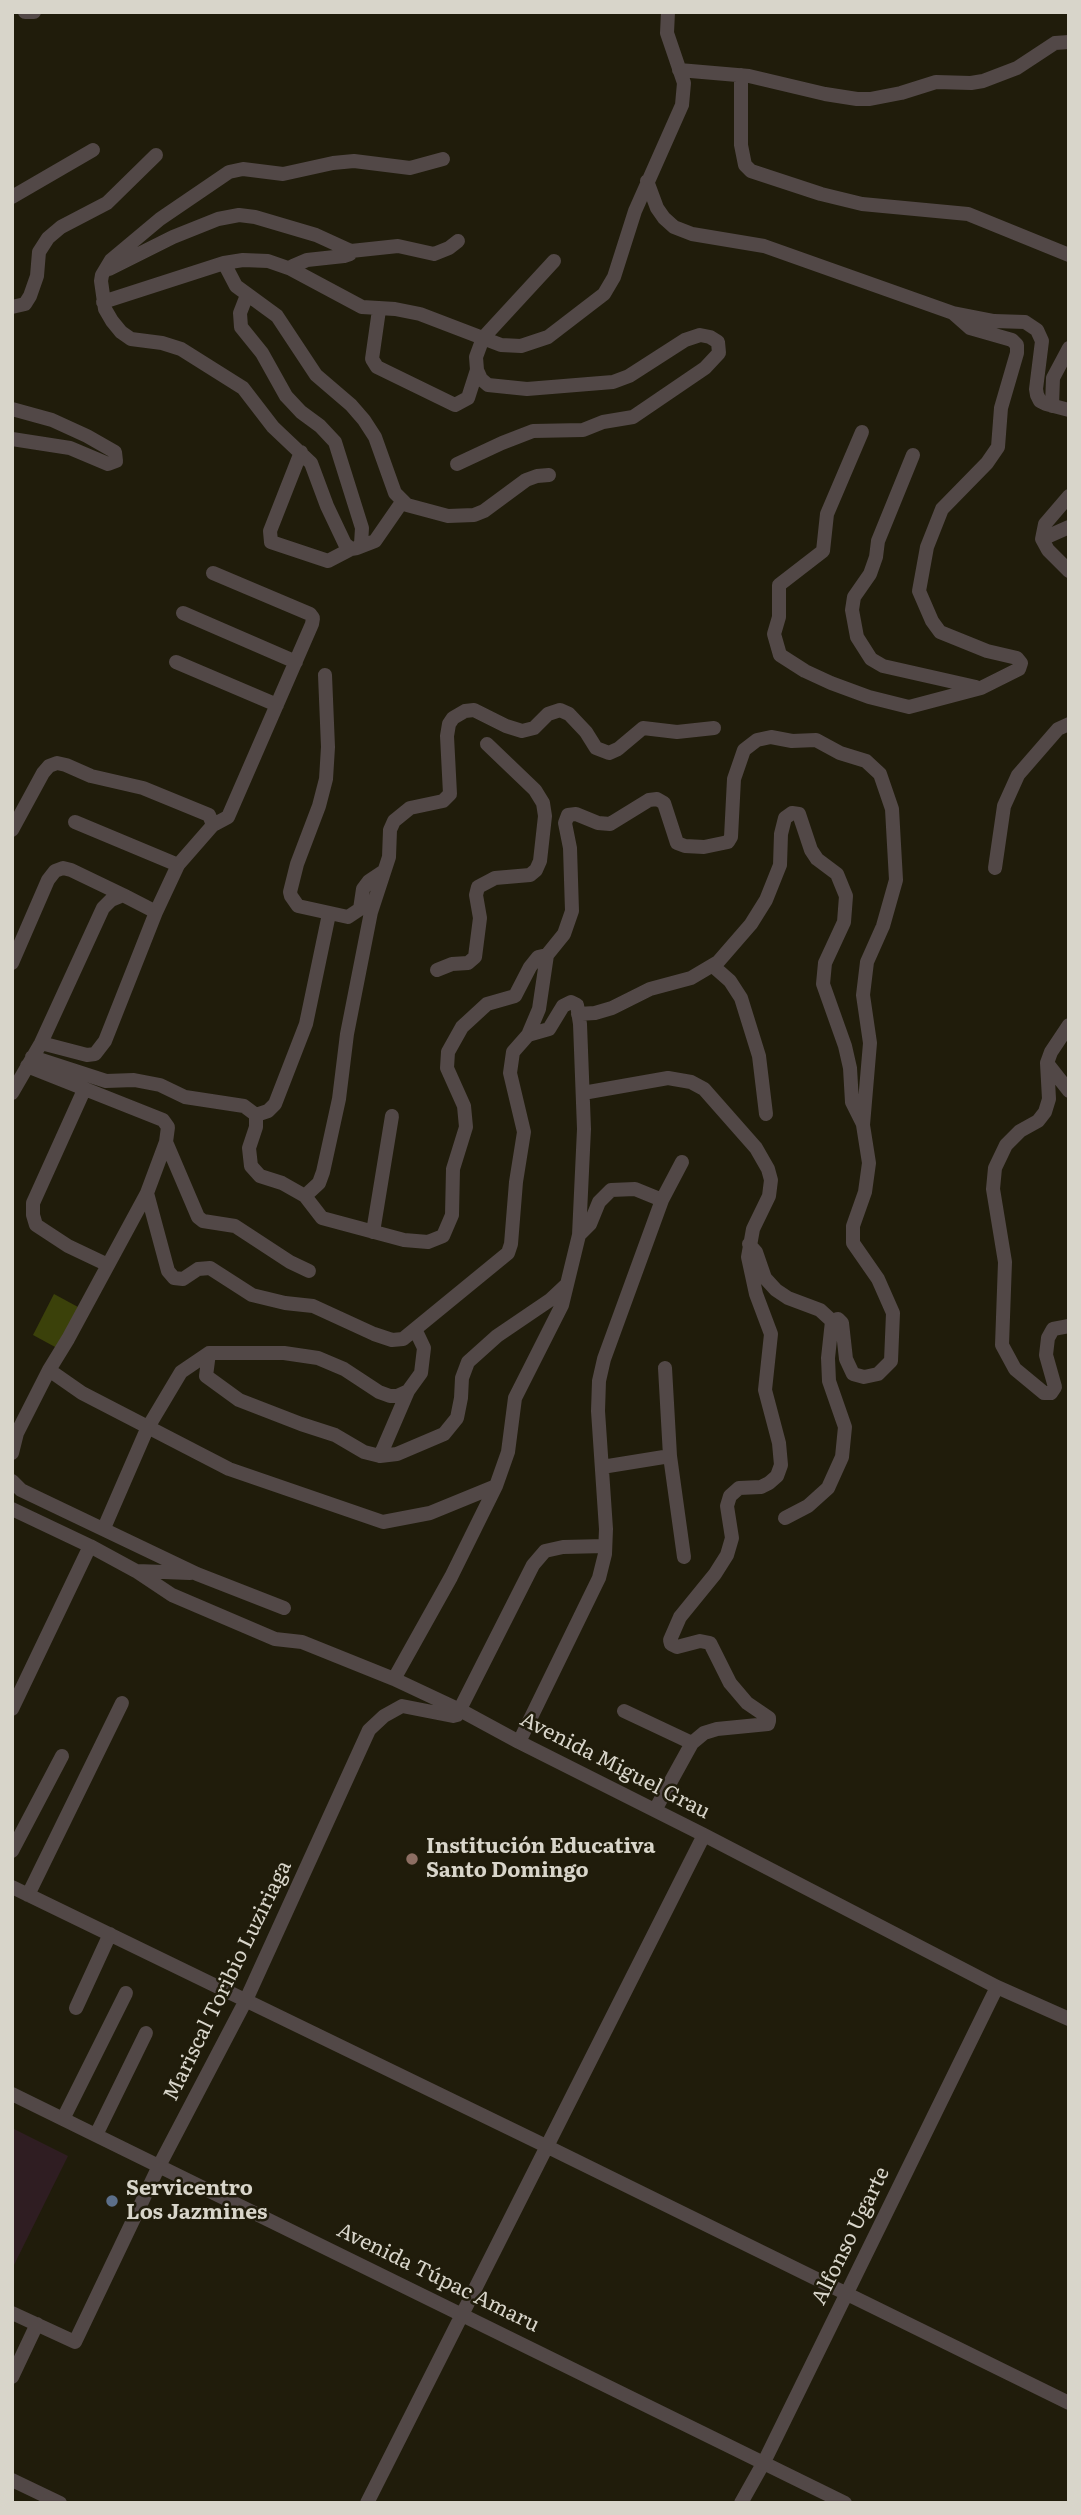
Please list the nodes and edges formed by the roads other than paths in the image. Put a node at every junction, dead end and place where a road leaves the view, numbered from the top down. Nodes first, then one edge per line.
1 (25, 12) edge
2 (34, 12) edge
3 (668, 12) edge
4 (1069, 42) edge
5 (679, 70) junction
6 (741, 75) junction
7 (93, 150) dead end
8 (156, 155) dead end
9 (443, 159) dead end
10 (647, 181) junction
11 (12, 197) edge
12 (458, 241) dead end
13 (351, 251) junction
14 (1069, 255) edge
15 (554, 261) dead end
16 (224, 263) junction
17 (291, 269) junction
18 (104, 270) junction
19 (247, 295) junction
20 (103, 302) junction
21 (12, 307) edge
22 (379, 310) junction
23 (953, 313) junction
24 (483, 338) junction
25 (1069, 348) edge
26 (477, 370) junction
27 (1052, 406) junction
28 (12, 409) edge
29 (1069, 410) edge
30 (862, 432) dead end
31 (12, 439) edge
32 (301, 453) junction
33 (913, 455) dead end
34 (457, 464) dead end
35 (549, 475) dead end
36 (1069, 496) edge
37 (402, 502) junction
38 (1069, 527) edge
39 (1042, 539) junction
40 (354, 549) junction
41 (1069, 571) edge
42 (213, 573) dead end
43 (183, 613) dead end
44 (176, 662) dead end
45 (296, 662) junction
46 (325, 675) dead end
47 (981, 688) junction
48 (277, 705) junction
49 (1069, 724) edge
50 (714, 728) dead end
51 (487, 744) dead end
52 (545, 809) junction
53 (568, 815) junction
54 (75, 822) dead end
55 (213, 825) junction
56 (12, 830) edge
57 (178, 865) junction
58 (995, 868) dead end
59 (385, 870) junction
60 (117, 897) junction
61 (156, 912) junction
62 (329, 914) junction
63 (547, 956) junction
64 (12, 963) edge
65 (713, 966) junction
66 (437, 970) dead end
67 (578, 1014) junction
68 (1069, 1025) edge
69 (528, 1035) junction
70 (41, 1044) junction
71 (30, 1061) junction
72 (1047, 1063) junction
73 (84, 1090) junction
74 (1069, 1091) edge
75 (583, 1093) junction
76 (12, 1094) edge
77 (766, 1114) dead end
78 (257, 1115) junction
79 (392, 1116) dead end
80 (863, 1125) junction
81 (166, 1142) junction
82 (682, 1162) dead end
83 (147, 1193) junction
84 (305, 1196) junction
85 (662, 1200) junction
86 (373, 1232) junction
87 (579, 1235) junction
88 (749, 1244) junction
89 (108, 1265) junction
90 (309, 1271) dead end
91 (567, 1284) junction
92 (832, 1321) junction
93 (1069, 1326) edge
94 (415, 1329) junction
95 (209, 1353) junction
96 (665, 1368) dead end
97 (49, 1370) junction
98 (408, 1391) junction
99 (147, 1429) junction
100 (12, 1453) edge
101 (380, 1456) junction
102 (670, 1456) junction
103 (602, 1466) junction
104 (12, 1481) edge
105 (496, 1486) junction
106 (12, 1509) edge
107 (785, 1518) dead end
108 (104, 1528) junction
109 (90, 1545) junction
110 (606, 1546) junction
111 (684, 1557) dead end
112 (136, 1571) junction
113 (197, 1574) junction
114 (284, 1608) dead end
115 (394, 1678) junction
116 (16, 1692) edge
117 (122, 1703) dead end
118 (12, 1709) edge
119 (460, 1710) junction
120 (624, 1711) dead end
121 (519, 1742) junction
122 (692, 1743) junction
123 (62, 1756) dead end
124 (654, 1810) junction
125 (704, 1835) junction
126 (12, 1851) edge
127 (12, 1887) edge
128 (28, 1895) junction
129 (110, 1934) junction
130 (997, 1987) junction
131 (126, 1993) dead end
132 (246, 2000) junction
133 (76, 2008) dead end
134 (1069, 2019) edge
135 (146, 2033) dead end
136 (12, 2094) edge
137 (64, 2119) junction
138 (96, 2135) junction
139 (548, 2147) junction
140 (159, 2165) junction
141 (845, 2294) junction
142 (12, 2313) edge
143 (464, 2314) junction
144 (37, 2324) junction
145 (12, 2377) edge
146 (1069, 2403) edge
147 (764, 2462) junction
148 (12, 2480) edge
149 (60, 2503) edge
150 (367, 2503) edge
151 (741, 2503) edge
152 (845, 2503) edge

1 - 2 street
3 - 5 street
4 - 6 street
5 - 6 street
5 - 10 street
6 - 14 street
7 - 11 street
8 - 21 street
9 - 18 street
10 - 23 street
10 - 24 street
12 - 13 street
13 - 17 street
13 - 18 street
15 - 24 street
16 - 17 street
16 - 19 street
16 - 20 street
17 - 22 street
18 - 20 street
19 - 37 street
19 - 40 street
20 - 32 street
22 - 24 street
22 - 26 street
23 - 27 street
23 - 47 street
24 - 26 street
25 - 27 street
26 - 34 street
27 - 29 street
28 - 31 street
30 - 47 street
32 - 40 street
32 - 40 street
33 - 47 street
35 - 37 street
36 - 39 street
37 - 40 street
38 - 39 street
39 - 41 street
42 - 45 street
43 - 45 street
44 - 48 street
45 - 48 street
46 - 62 street
48 - 55 street
49 - 58 street
50 - 59 street
51 - 52 street
52 - 53 street
52 - 66 street
53 - 63 street
53 - 80 street
54 - 57 street
55 - 56 street
55 - 57 street
57 - 61 street
59 - 62 street
59 - 84 street
60 - 61 street
60 - 64 street
60 - 70 street
61 - 70 street
62 - 78 street
63 - 69 street
63 - 86 street
65 - 67 street
65 - 77 street
65 - 80 street
67 - 69 street
67 - 75 street
68 - 72 street
69 - 94 street
70 - 71 street
71 - 73 street
71 - 76 street
71 - 78 street
72 - 74 street
72 - 93 street
73 - 81 street
73 - 89 street
75 - 87 street
75 - 88 street
78 - 84 street
79 - 86 street
80 - 92 street
81 - 83 street
81 - 90 street
82 - 85 street
83 - 89 street
83 - 94 street
84 - 86 street
85 - 87 street
85 - 103 street
87 - 91 street
88 - 92 street
88 - 122 street
89 - 97 street
91 - 101 street
91 - 105 street
92 - 107 street
94 - 98 street
95 - 98 street
95 - 99 street
95 - 101 street
96 - 102 street
97 - 99 street
97 - 100 street
98 - 101 street
99 - 105 street
99 - 108 street
102 - 103 street
102 - 111 street
103 - 110 street
104 - 108 street
105 - 115 street
106 - 109 street, Avenida Miguel Grau
108 - 113 street
109 - 112 street, Avenida Miguel Grau
109 - 116 street
110 - 119 street
110 - 121 street
112 - 113 street
112 - 115 street, Avenida Miguel Grau
113 - 114 street
115 - 119 street, Avenida Miguel Grau
116 - 118 street
117 - 128 street
119 - 121 street, Avenida Miguel Grau
119 - 132 street, Mariscal Toribio Luziriaga
120 - 122 street
121 - 124 street, Avenida Miguel Grau
122 - 124 street
123 - 126 street
124 - 125 street, Avenida Miguel Grau
125 - 130 street, Avenida Miguel Grau
125 - 139 street
127 - 128 street
128 - 129 street
129 - 132 street
129 - 133 street
130 - 134 street, Avenida Miguel Grau
130 - 141 street, Alfonso Ugarte
131 - 137 street
132 - 139 street
132 - 140 street, Mariscal Toribio Luziriaga
135 - 138 street
136 - 137 street, Avenida Túpac Amaru
137 - 138 street, Avenida Túpac Amaru
138 - 140 street, Avenida Túpac Amaru
139 - 141 street
139 - 143 street
140 - 143 street, Avenida Túpac Amaru
140 - 144 street, Mariscal Toribio Luziriaga
141 - 146 street
141 - 147 street, Alfonso Ugarte
142 - 144 street
143 - 147 street, Avenida Túpac Amaru
143 - 150 street
144 - 145 street
147 - 151 street, Alfonso Ugarte
147 - 152 street, Avenida Túpac Amaru
148 - 149 street

